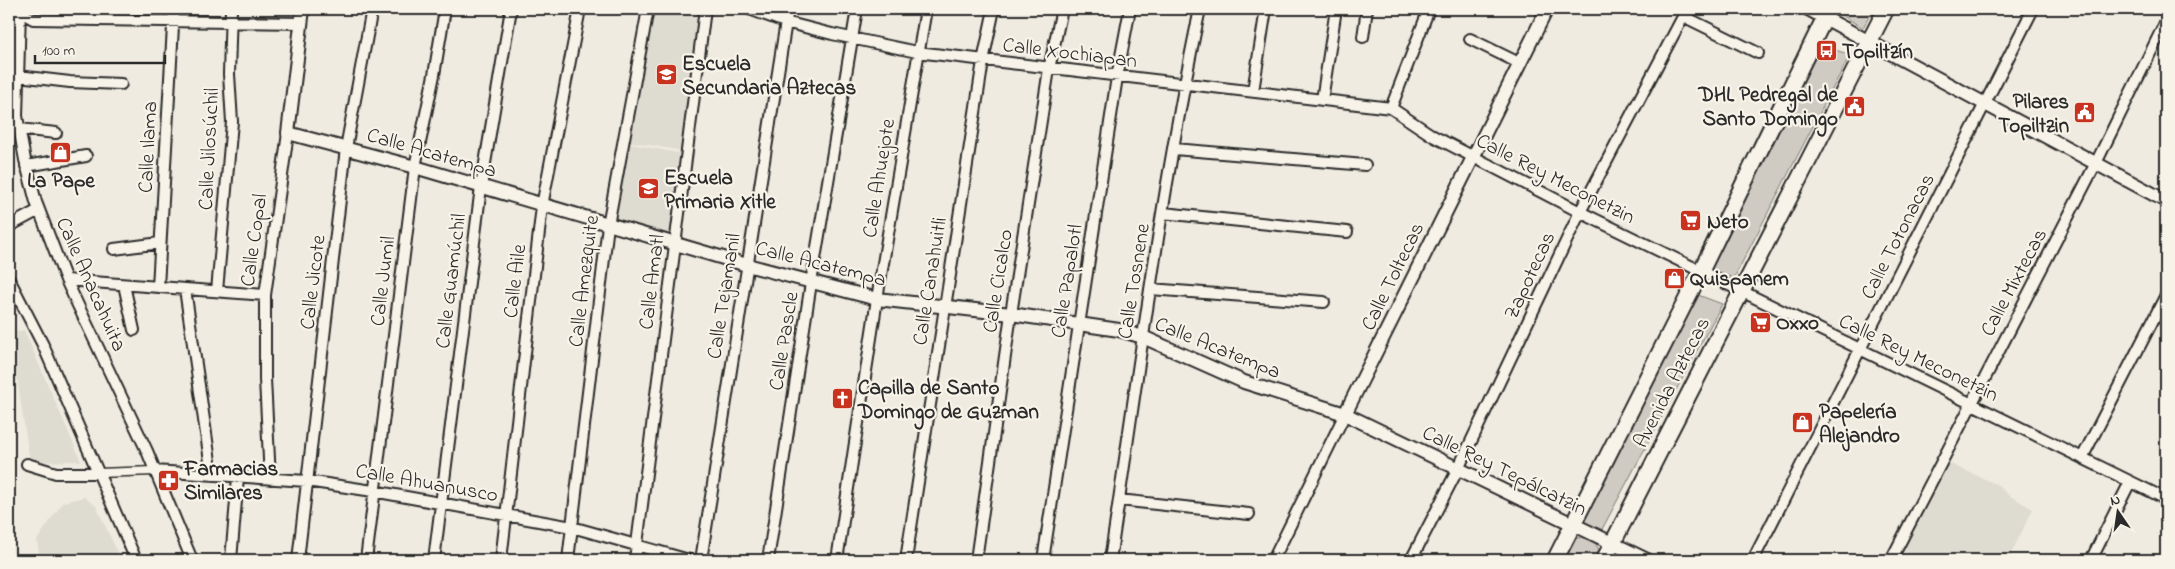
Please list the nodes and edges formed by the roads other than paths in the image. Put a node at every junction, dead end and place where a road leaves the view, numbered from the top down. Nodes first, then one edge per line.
1 (174, 9) edge
2 (231, 9) edge
3 (303, 9) edge
4 (372, 9) edge
5 (445, 9) edge
6 (511, 9) edge
7 (580, 9) edge
8 (648, 9) edge
9 (705, 9) edge
10 (749, 9) edge
11 (788, 9) edge
12 (857, 9) edge
13 (926, 9) edge
14 (994, 9) edge
15 (1062, 9) edge
16 (1130, 9) edge
17 (1200, 9) edge
18 (1266, 9) edge
19 (1336, 9) edge
20 (1367, 9) edge
21 (1429, 9) edge
22 (1547, 9) edge
23 (1808, 9) edge
24 (1886, 9) edge
25 (2033, 9) edge
26 (18, 10) edge
27 (1685, 12) edge
28 (1827, 13) edge
29 (174, 21) junction
30 (2166, 21) edge
31 (785, 22) junction
32 (230, 24) junction
33 (302, 24) junction
34 (1363, 37) dead end
35 (850, 39) junction
36 (1470, 40) dead end
37 (1869, 42) junction
38 (917, 52) junction
39 (1758, 53) dead end
40 (983, 61) junction
41 (1519, 63) junction
42 (1049, 69) junction
43 (18, 76) junction
44 (1117, 77) junction
45 (1184, 83) junction
46 (121, 84) dead end
47 (1253, 90) junction
48 (1322, 100) junction
49 (1985, 104) junction
50 (1392, 108) junction
51 (19, 129) junction
52 (56, 133) dead end
53 (288, 133) junction
54 (346, 148) junction
55 (1174, 150) junction
56 (86, 156) dead end
57 (1473, 157) junction
58 (2096, 163) junction
59 (1364, 165) dead end
60 (26, 166) junction
61 (415, 167) junction
62 (481, 187) junction
63 (2166, 201) edge
64 (542, 206) junction
65 (39, 210) junction
66 (1580, 212) junction
67 (1163, 213) junction
68 (13, 224) dead end
69 (608, 225) junction
70 (1347, 232) dead end
71 (160, 243) junction
72 (674, 245) junction
73 (114, 250) dead end
74 (747, 266) junction
75 (1701, 271) junction
76 (9, 279) edge
77 (66, 280) junction
78 (811, 282) junction
79 (124, 285) junction
80 (158, 287) junction
81 (185, 289) junction
82 (1150, 289) junction
83 (217, 291) junction
84 (1741, 291) junction
85 (265, 295) junction
86 (2166, 295) edge
87 (877, 299) junction
88 (1324, 302) dead end
89 (944, 308) junction
90 (1011, 314) junction
91 (1078, 323) junction
92 (134, 330) dead end
93 (1142, 337) junction
94 (1860, 349) junction
95 (1971, 404) junction
96 (1345, 414) junction
97 (2082, 458) junction
98 (26, 464) dead end
99 (1458, 469) junction
100 (154, 471) junction
101 (98, 473) junction
102 (212, 475) junction
103 (238, 477) junction
104 (270, 479) junction
105 (307, 481) junction
106 (2130, 482) junction
107 (374, 491) junction
108 (2166, 499) edge
109 (1119, 500) junction
110 (440, 503) junction
111 (506, 514) junction
112 (1249, 514) dead end
113 (1573, 525) junction
114 (572, 527) junction
115 (1613, 543) junction
116 (637, 546) junction
117 (136, 560) edge
118 (192, 560) edge
119 (231, 560) edge
120 (298, 560) edge
121 (366, 560) edge
122 (434, 560) edge
123 (501, 560) edge
124 (568, 560) edge
125 (635, 560) edge
126 (689, 560) edge
127 (701, 560) edge
128 (768, 560) edge
129 (836, 560) edge
130 (906, 560) edge
131 (976, 560) edge
132 (1043, 560) edge
133 (1110, 560) edge
134 (1272, 560) edge
135 (1411, 560) edge
136 (1555, 560) edge
137 (1604, 560) edge
138 (1647, 560) edge
139 (1753, 560) edge
140 (1891, 560) edge
141 (2091, 560) edge

1 - 29 street, Calle Ilama
2 - 32 street, Calle Jilosúchil
3 - 33 street, Calle Copal
4 - 54 street, Calle Jicote
5 - 61 street, Calle Jumil
6 - 62 street, Calle Guamúchil
7 - 64 street, Calle Aile
8 - 69 street, Calle Amezquite
9 - 72 street, Calle Amatl
10 - 31 street, Calle Xochiapan
11 - 31 street, Calle Tejamanil
12 - 35 street, Calle Pascle
13 - 38 street, Calle Ahuejote
14 - 40 street, Calle Canahuitli
15 - 42 street, Calle Cicalco
16 - 44 street, Calle Papalotl
17 - 45 street, Calle Tosnene
18 - 47 street
19 - 48 street
20 - 34 street
21 - 50 street
22 - 41 street, Calle Toltecas
23 - 28 street
24 - 37 main road, Avenida Aztecas
25 - 49 street, Calle Totonacas
26 - 29 street
26 - 43 street, Calle Anacahuita
27 - 39 street
27 - 66 street, Zapotecas
28 - 37 street
28 - 75 main road, Avenida Aztecas
29 - 32 street
29 - 71 street, Calle Ilama
30 - 58 street, Calle Mixtecas
31 - 35 street, Calle Xochiapan
31 - 74 street, Calle Tejamanil
32 - 33 street
32 - 83 street, Calle Jilosúchil
33 - 53 street, Calle Copal
35 - 38 street, Calle Xochiapan
35 - 78 street, Calle Pascle
36 - 41 street
37 - 49 street
37 - 84 main road, Avenida Aztecas
38 - 40 street, Calle Xochiapan
38 - 87 street, Calle Ahuejote
40 - 42 street, Calle Xochiapan
40 - 89 street, Calle Canahuitli
41 - 57 street, Calle Toltecas
42 - 44 street, Calle Xochiapan
42 - 90 street, Calle Cicalco
43 - 46 street
43 - 51 street, Calle Anacahuita
44 - 45 street, Calle Xochiapan
44 - 91 street, Calle Papalotl
45 - 47 street, Calle Xochiapan
45 - 55 street, Calle Tosnene
47 - 48 street, Calle Xochiapan
48 - 50 street, Calle Xochiapan
49 - 58 street
49 - 94 street, Calle Totonacas
50 - 57 street, Calle Rey Meconetzin
51 - 52 street
51 - 60 street, Calle Anacahuita
53 - 54 street, Calle Acatempa
53 - 85 street, Calle Copal
54 - 61 street, Calle Acatempa
54 - 105 street, Calle Jicote
55 - 59 street
55 - 67 street, Calle Tosnene
56 - 60 street
57 - 66 street, Calle Rey Meconetzin
57 - 96 street, Calle Toltecas
58 - 63 street
58 - 95 street, Calle Mixtecas
60 - 65 street, Calle Anacahuita
61 - 62 street, Calle Acatempa
61 - 107 street, Calle Jumil
62 - 64 street, Calle Acatempa
62 - 110 street, Calle Guamúchil
64 - 69 street, Calle Acatempa
64 - 111 street, Calle Aile
65 - 68 street
65 - 77 street, Calle Anacahuita
66 - 75 street, Calle Rey Meconetzin
66 - 99 street, Zapotecas
67 - 70 street
67 - 82 street, Calle Tosnene
69 - 72 street, Calle Acatempa
69 - 114 street, Calle Amezquite
71 - 73 street
71 - 80 street, Calle Ilama
72 - 74 street, Calle Acatempa
72 - 116 street, Calle Amatl
74 - 78 street, Calle Acatempa
74 - 127 street, Calle Tejamanil
75 - 84 street, Calle Rey Meconetzin
75 - 113 main road, Avenida Aztecas
76 - 101 street
77 - 79 street
77 - 100 street, Calle Anacahuita
78 - 87 street, Calle Acatempa
78 - 128 street, Calle Pascle
79 - 80 street
79 - 92 street
80 - 81 street
81 - 83 street
81 - 102 street
82 - 88 street
82 - 93 street, Calle Tosnene
83 - 85 street
84 - 94 street, Calle Rey Meconetzin
84 - 115 main road, Avenida Aztecas
85 - 104 street, Calle Copal
86 - 97 street
87 - 89 street, Calle Acatempa
87 - 129 street, Calle Ahuejote
89 - 90 street, Calle Acatempa
89 - 130 street, Calle Canahuitli
90 - 91 street, Calle Acatempa
90 - 131 street, Calle Cicalco
91 - 93 street, Calle Acatempa
91 - 132 street, Calle Papalotl
93 - 96 street, Calle Acatempa
93 - 109 street, Calle Tosnene
94 - 95 street, Calle Rey Meconetzin
94 - 139 street, Calle Totonacas
95 - 97 street, Calle Rey Meconetzin
95 - 140 street, Calle Mixtecas
96 - 99 street, Calle Rey Tepálcatzin
96 - 134 street, Calle Toltecas
97 - 106 street, Calle Rey Meconetzin
98 - 101 street
99 - 113 street, Calle Rey Tepálcatzin
99 - 135 street, Zapotecas
100 - 101 street
100 - 102 street, Calle Ahuanusco
100 - 118 street, Calle Anacahuita
101 - 117 street
102 - 103 street, Calle Ahuanusco
103 - 104 street, Calle Ahuanusco
103 - 119 street
104 - 105 street, Calle Ahuanusco
105 - 107 street, Calle Ahuanusco
105 - 120 street, Calle Jicote
106 - 108 street, Calle Rey Meconetzin
106 - 141 street
107 - 110 street, Calle Ahuanusco
107 - 121 street, Calle Jumil
109 - 112 street
109 - 133 street, Calle Tosnene
110 - 111 street, Calle Ahuanusco
110 - 122 street, Calle Guamúchil
111 - 114 street, Calle Ahuanusco
111 - 123 street, Calle Aile
113 - 115 street, Calle Rey Tepálcatzin
113 - 136 main road, Avenida Aztecas
114 - 116 street, Calle Ahuanusco
114 - 124 street, Calle Amezquite
115 - 137 main road, Avenida Aztecas
115 - 138 street, Calle Rey Tepálcatzin
116 - 125 street, Calle Amatl
116 - 126 street, Calle Ahuanusco

